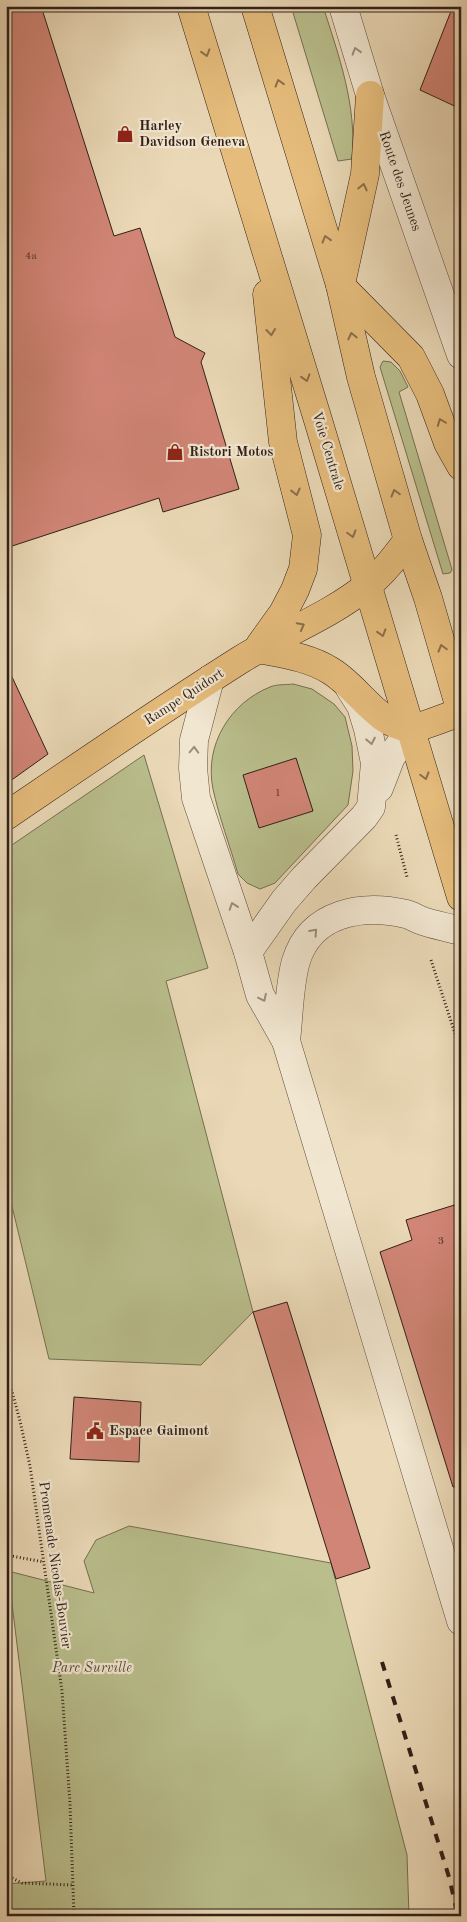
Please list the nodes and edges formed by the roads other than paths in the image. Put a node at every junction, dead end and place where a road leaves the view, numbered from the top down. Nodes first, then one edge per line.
1 (192, 6) edge
2 (255, 6) edge
3 (343, 6) edge
4 (370, 95) junction
5 (261, 231) junction
6 (435, 278) junction
7 (340, 285) junction
8 (461, 295) edge
9 (461, 355) edge
10 (461, 466) edge
11 (408, 540) junction
12 (367, 586) junction
13 (258, 649) junction
14 (210, 679) junction
15 (345, 681) junction
16 (461, 712) edge
17 (412, 729) junction
18 (371, 807) junction
19 (6, 816) edge
20 (461, 897) edge
21 (461, 931) edge
22 (248, 952) junction
23 (286, 1040) junction
24 (461, 1620) edge

1 -> 5 main road, Voie Centrale
7 -> 2 main road
4 -> 3 street, Route des Jeunes
4 - 6 street, Route des Jeunes
7 -> 4 main road
5 -> 12 main road, Voie Centrale
5 -> 13 main road
6 - 8 street
6 - 9 street, Route des Jeunes
10 -> 7 main road
11 -> 7 main road
11 - 12 main road, Rampe Quidort
16 -> 11 main road
13 -> 12 main road, Rampe Quidort
12 -> 17 main road, Voie Centrale
13 - 14 main road, Rampe Quidort
13 - 15 main road
14 - 19 main road, Rampe Quidort
22 -> 14 street
15 - 17 main road
15 -> 18 street
16 - 17 main road
17 - 18 street
17 -> 20 main road, Voie Centrale
18 - 22 street
23 -> 21 street
22 -> 23 street
23 - 24 street

